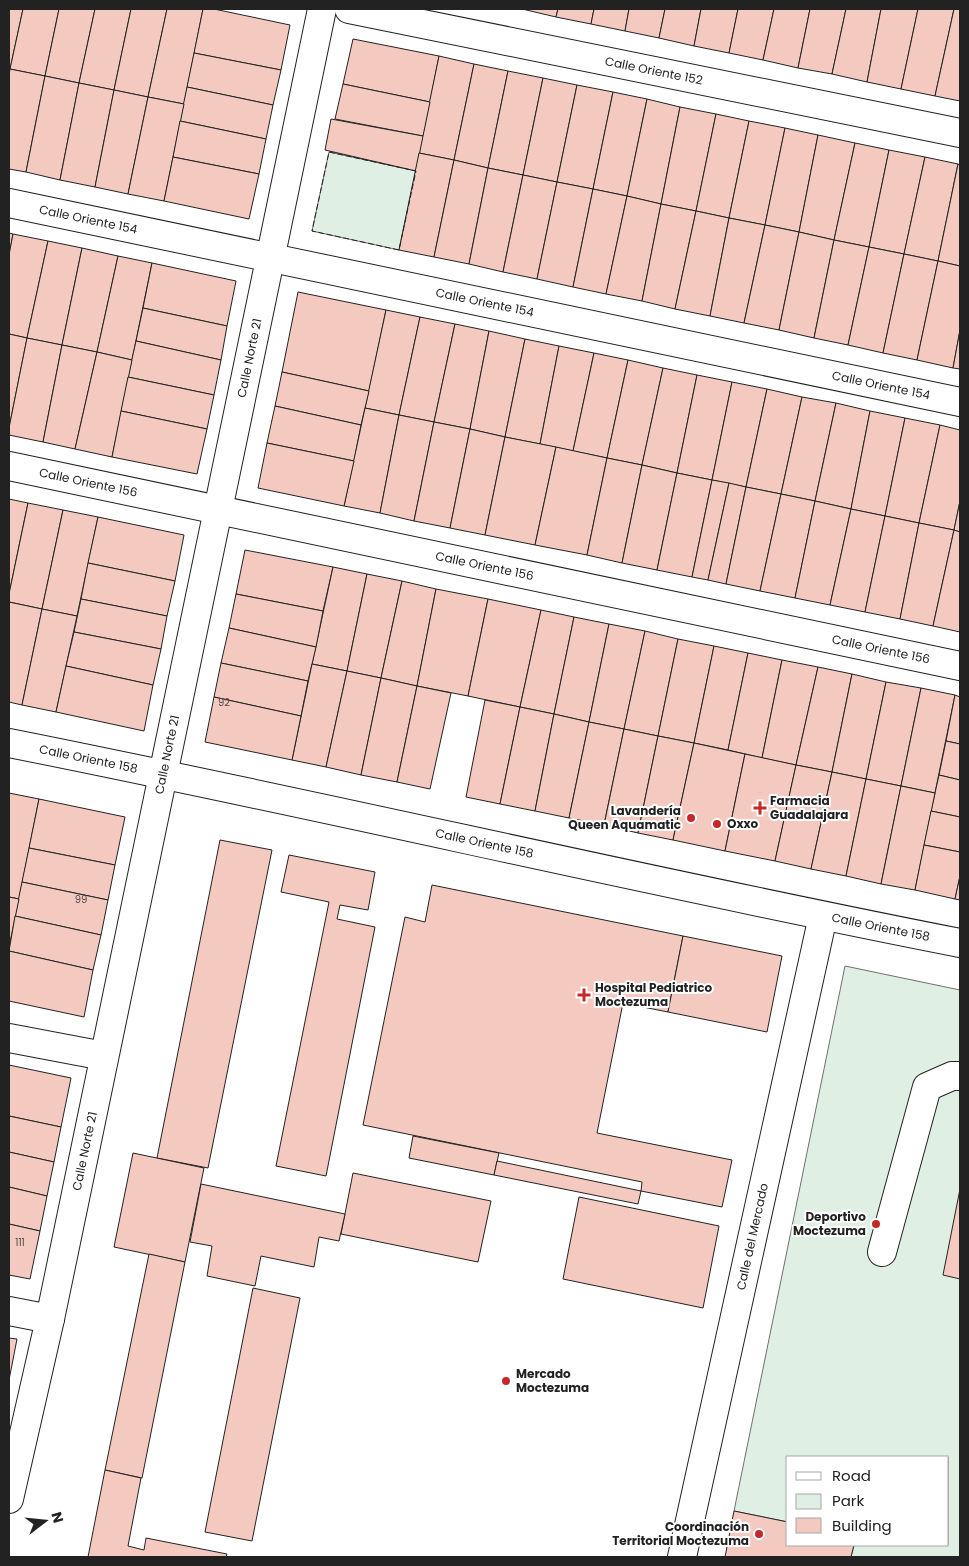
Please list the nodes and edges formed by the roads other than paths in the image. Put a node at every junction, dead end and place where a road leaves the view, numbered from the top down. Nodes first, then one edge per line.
1 (322, 9) edge
2 (349, 9) edge
3 (960, 133) edge
4 (9, 203) edge
5 (271, 259) junction
6 (960, 402) edge
7 (9, 466) edge
8 (217, 510) junction
9 (960, 666) edge
10 (9, 743) edge
11 (164, 774) junction
12 (823, 916) junction
13 (960, 943) edge
14 (9, 1038) edge
15 (104, 1056) junction
16 (960, 1076) edge
17 (882, 1252) dead end
18 (9, 1311) edge
19 (50, 1319) junction
20 (9, 1499) edge
21 (682, 1557) edge

1 - 5 street, Calle Norte 21
2 - 3 street, Calle Oriente 152
4 - 5 street, Calle Oriente 154
5 - 6 street, Calle Oriente 154
5 - 8 street, Calle Norte 21
7 - 8 street, Calle Oriente 156
8 - 9 street, Calle Oriente 156
8 - 11 street, Calle Norte 21
10 - 11 street, Calle Oriente 158
11 - 12 street, Calle Oriente 158
11 - 15 street, Calle Norte 21
12 - 13 street, Calle Oriente 158
12 - 21 street, Calle del Mercado
14 - 15 street
15 - 19 street, Calle Norte 21
16 - 17 street
18 - 19 street
19 - 20 street, Calle Norte 21

